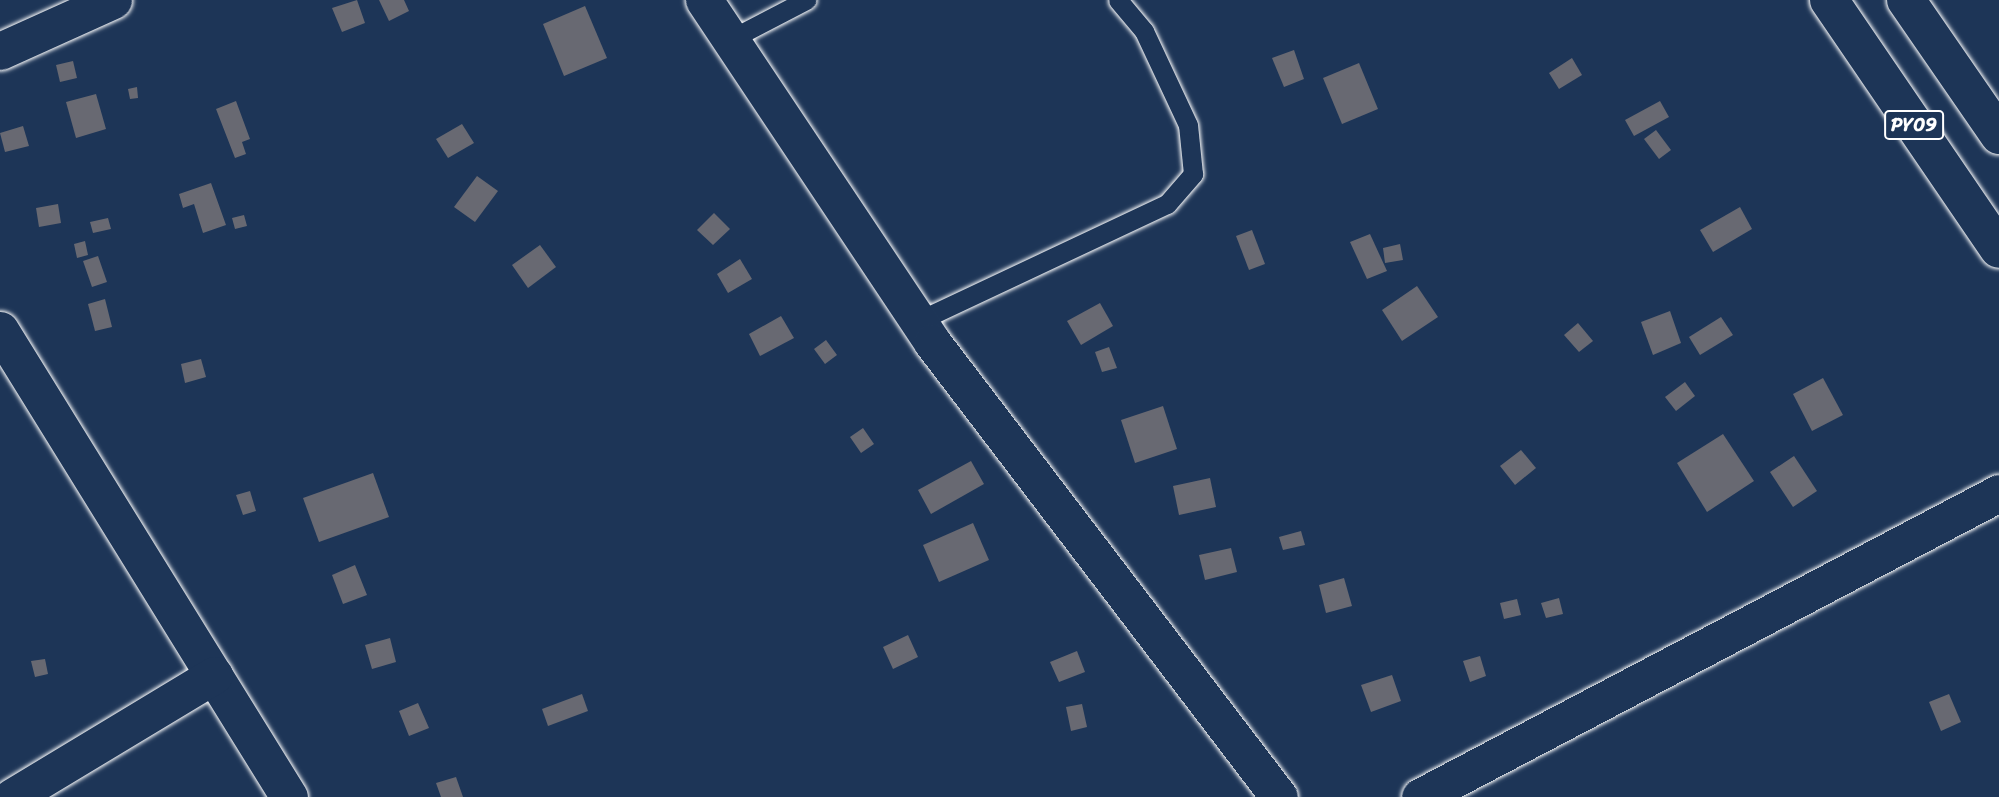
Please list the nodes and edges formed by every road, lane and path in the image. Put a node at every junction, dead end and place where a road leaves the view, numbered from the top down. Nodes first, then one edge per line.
1 (113, 0) edge
2 (704, 0) edge
3 (806, 0) edge
4 (1118, 0) edge
5 (1829, 0) edge
6 (1906, 0) edge
7 (731, 39) junction
8 (0, 51) edge
9 (1999, 135) edge
10 (1999, 249) edge
11 (918, 321) junction
12 (0, 330) edge
13 (1999, 493) edge
14 (214, 675) junction
15 (12, 797) edge
16 (289, 797) edge
17 (1279, 797) edge
18 (1420, 797) edge

1 - 8 street
2 - 7 street
3 - 7 lane
4 - 11 lane
5 - 10 highway, PY09
6 - 9 highway, PY09
7 - 11 street
11 - 17 street
12 - 14 street
13 - 18 street
14 - 15 street
14 - 16 street

